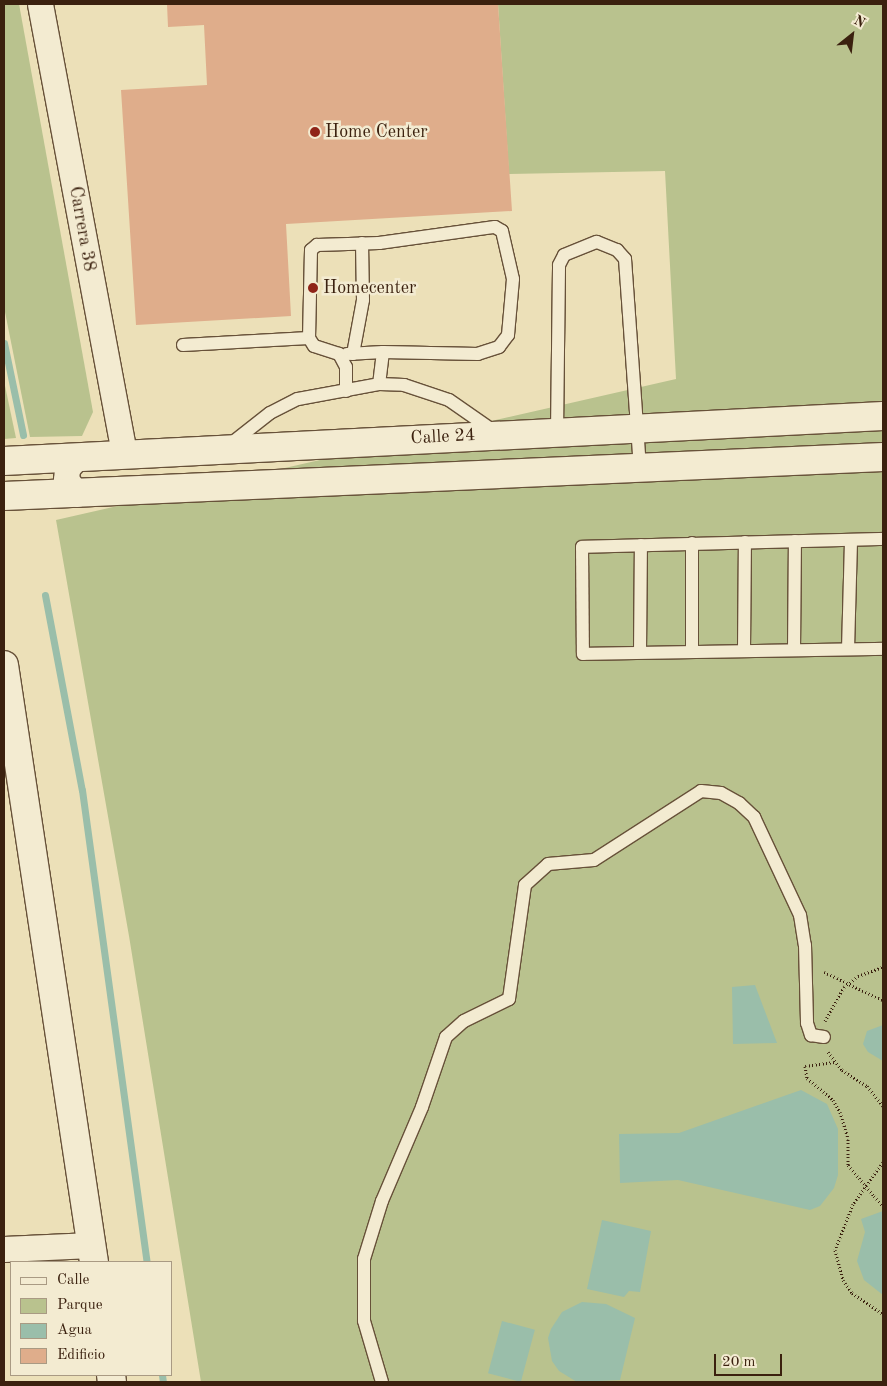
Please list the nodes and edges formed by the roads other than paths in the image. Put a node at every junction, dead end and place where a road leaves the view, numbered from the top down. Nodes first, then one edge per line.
1 (40, 4) edge
2 (362, 243) junction
3 (309, 338) junction
4 (183, 345) dead end
5 (383, 352) junction
6 (339, 354) junction
7 (353, 354) junction
8 (379, 384) junction
9 (346, 391) junction
10 (883, 416) edge
11 (636, 428) junction
12 (557, 432) junction
13 (499, 435) junction
14 (226, 448) junction
15 (124, 454) junction
16 (78, 456) junction
17 (883, 457) edge
18 (4, 461) edge
19 (640, 470) junction
20 (77, 494) junction
21 (4, 496) edge
22 (883, 539) edge
23 (851, 540) junction
24 (795, 541) junction
25 (745, 542) junction
26 (692, 543) junction
27 (641, 545) junction
28 (848, 649) junction
29 (883, 649) edge
30 (692, 650) junction
31 (744, 650) junction
32 (794, 650) junction
33 (640, 652) junction
34 (4, 665) edge
35 (824, 1037) road end
36 (4, 1249) edge
37 (92, 1254) edge
38 (382, 1382) edge

1 - 15 street, Carrera 38
2 - 3 lane
2 - 5 lane
2 - 7 lane
3 - 4 lane
3 - 6 lane
5 - 7 lane
5 - 8 lane
6 - 7 lane
6 - 9 lane
8 - 9 lane
8 - 13 lane
9 - 14 lane
10 - 11 street, Calle 24
11 - 12 street, Calle 24
11 - 12 lane
11 - 19 lane
12 - 13 street, Calle 24
13 - 14 street, Calle 24
14 - 15 street, Calle 24
15 - 16 street, Calle 24
16 - 18 street, Calle 24
16 - 20 street
17 - 19 street
19 - 20 street
20 - 21 street
22 - 23 lane
23 - 24 lane
23 - 28 lane
24 - 25 lane
24 - 32 lane
25 - 26 lane
25 - 31 lane
26 - 27 lane
26 - 30 lane
27 - 33 lane
27 - 33 lane
28 - 29 lane
28 - 32 lane
30 - 31 lane
30 - 33 lane
31 - 32 lane
34 - 37 street
35 - 38 lane
36 - 37 street

